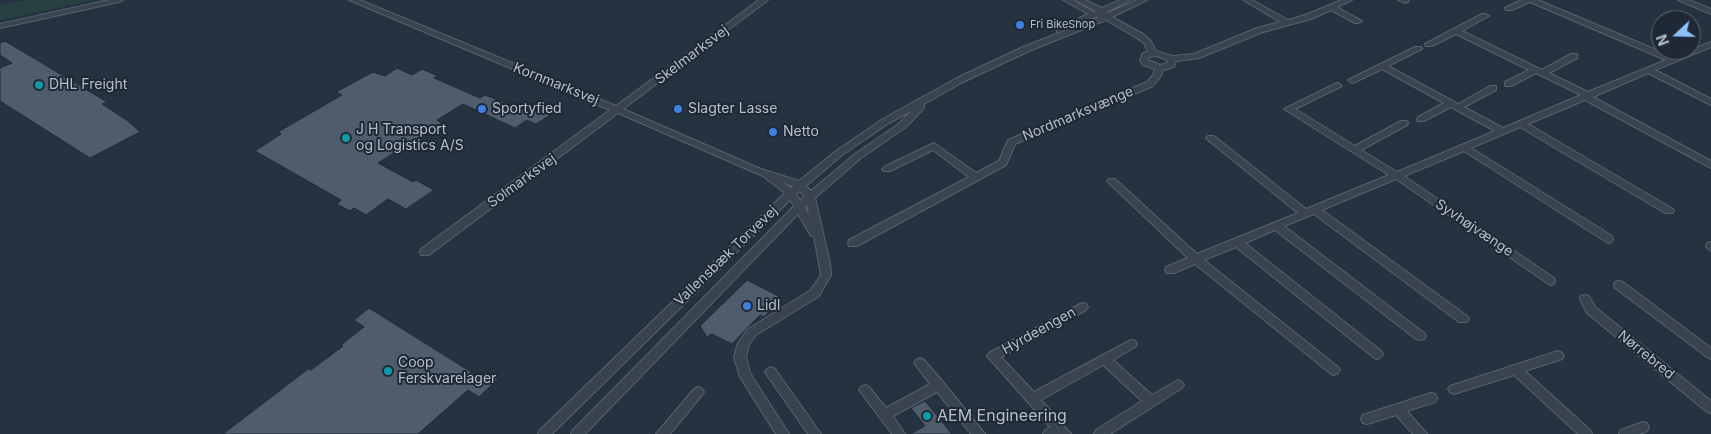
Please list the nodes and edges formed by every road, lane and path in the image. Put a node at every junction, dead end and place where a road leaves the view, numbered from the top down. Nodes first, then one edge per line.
1 (119, 0) edge
2 (353, 0) edge
3 (764, 0) edge
4 (1067, 0) edge
5 (1079, 0) edge
6 (1126, 0) edge
7 (1142, 0) edge
8 (1247, 0) edge
9 (1526, 0) edge
10 (1532, 0) edge
11 (1682, 0) edge
12 (1338, 3) edge
13 (1510, 8) dead end
14 (1711, 12) edge
15 (1093, 14) junction
16 (1105, 14) junction
17 (1485, 16) dead end
18 (1358, 21) dead end
19 (1286, 22) junction
20 (0, 26) edge
21 (1456, 31) junction
22 (1430, 44) dead end
23 (1026, 49) junction
24 (1418, 49) dead end
25 (1651, 51) edge
26 (1153, 53) junction
27 (1574, 56) dead end
28 (1170, 59) junction
29 (1673, 60) edge
30 (1382, 66) junction
31 (1159, 68) junction
32 (1648, 70) junction
33 (1540, 72) junction
34 (1352, 80) dead end
35 (1508, 84) dead end
36 (1338, 86) dead end
37 (1493, 88) dead end
38 (1588, 96) junction
39 (926, 100) junction
40 (1711, 102) edge
41 (1455, 105) junction
42 (619, 110) junction
43 (1421, 119) dead end
44 (1404, 123) dead end
45 (1520, 123) junction
46 (1502, 131) junction
47 (1211, 138) dead end
48 (1464, 147) junction
49 (1354, 150) junction
50 (1711, 165) edge
51 (887, 169) dead end
52 (1397, 176) junction
53 (976, 178) junction
54 (1112, 181) dead end
55 (796, 189) junction
56 (810, 197) junction
57 (800, 206) junction
58 (1669, 211) dead end
59 (1310, 212) junction
60 (1277, 226) junction
61 (818, 239) junction
62 (1608, 239) dead end
63 (1237, 242) junction
64 (854, 243) dead end
65 (426, 252) dead end
66 (1196, 259) junction
67 (1170, 270) dead end
68 (1550, 281) dead end
69 (1619, 285) dead end
70 (1585, 299) dead end
71 (1082, 307) dead end
72 (1463, 319) dead end
73 (1420, 336) dead end
74 (1131, 344) dead end
75 (1378, 354) dead end
76 (1711, 354) edge
77 (1558, 356) dead end
78 (1104, 359) junction
79 (920, 364) dead end
80 (1515, 369) junction
81 (1334, 370) dead end
82 (771, 372) dead end
83 (1178, 385) dead end
84 (939, 386) junction
85 (1454, 389) dead end
86 (865, 390) dead end
87 (698, 392) dead end
88 (1431, 398) dead end
89 (1032, 399) junction
90 (1151, 402) junction
91 (1711, 408) edge
92 (1398, 409) junction
93 (884, 415) junction
94 (1367, 419) dead end
95 (1643, 428) dead end
96 (1058, 432) edge
97 (544, 434) edge
98 (577, 434) edge
99 (662, 434) edge
100 (783, 434) edge
101 (815, 434) edge
102 (899, 434) edge
103 (979, 434) edge
104 (1100, 434) edge
105 (1421, 434) edge
106 (1586, 434) edge
107 (1625, 434) edge

1 - 20 street
2 - 42 street, Kornmarksvej
3 - 42 street, Skelmarksvej
4 - 15 street
5 - 16 street
6 - 16 street, Vallensbæk Torvevej
7 - 16 street, Vallensbæk Torvevej
8 - 19 street
9 - 13 street
10 - 25 street
11 - 14 street
12 - 18 street
12 - 19 street
15 - 16 street
15 - 23 street, Vallensbæk Torvevej
16 - 23 street, Vallensbæk Torvevej
16 - 26 street
17 - 21 street
19 - 28 street
21 - 22 street
21 - 33 street
23 - 39 street, Vallensbæk Torvevej
24 - 30 street
26 - 28 street
26 - 31 street
27 - 33 street
28 - 31 street, Nordmarksvænge
29 - 32 street
30 - 34 street
30 - 41 street
31 - 53 street, Nordmarksvænge
32 - 38 street
32 - 40 street
33 - 35 street
33 - 38 street
36 - 49 street, Syvhøjvænge
37 - 41 street
38 - 45 street
38 - 50 street
39 - 55 street, Vallensbæk Torvevej
39 - 56 street, Vallensbæk Torvevej
41 - 43 street
41 - 46 street
42 - 55 street, Kornmarksvej
42 - 65 street, Solmarksvej
44 - 49 street
45 - 46 street
45 - 58 street
46 - 48 street
47 - 59 street
48 - 52 street
48 - 62 street
49 - 52 street, Syvhøjvænge
51 - 53 street
52 - 59 street
52 - 68 street, Syvhøjvænge
53 - 64 street, Nordmarksvænge
54 - 66 street
55 - 56 street
55 - 57 street
55 - 97 street, Vallensbæk Torvevej
56 - 57 street, Vallensbæk Torvevej
56 - 61 street
57 - 61 street
57 - 98 street, Vallensbæk Torvevej
59 - 60 street
59 - 72 street
60 - 63 street
60 - 73 street
61 - 100 street
63 - 66 street
63 - 75 street
66 - 67 street
66 - 81 street
69 - 76 street
70 - 91 street, Nørrebred
71 - 89 street, Hyrdeengen
74 - 78 street
77 - 80 street
78 - 89 street
78 - 90 street
79 - 84 street
80 - 85 street
80 - 106 street
82 - 101 street
83 - 90 street
84 - 93 street
84 - 103 street
86 - 93 street
87 - 99 street
88 - 92 street
89 - 96 street, Hyrdeengen
90 - 104 street
92 - 94 street
92 - 105 street
93 - 102 street
95 - 107 street

